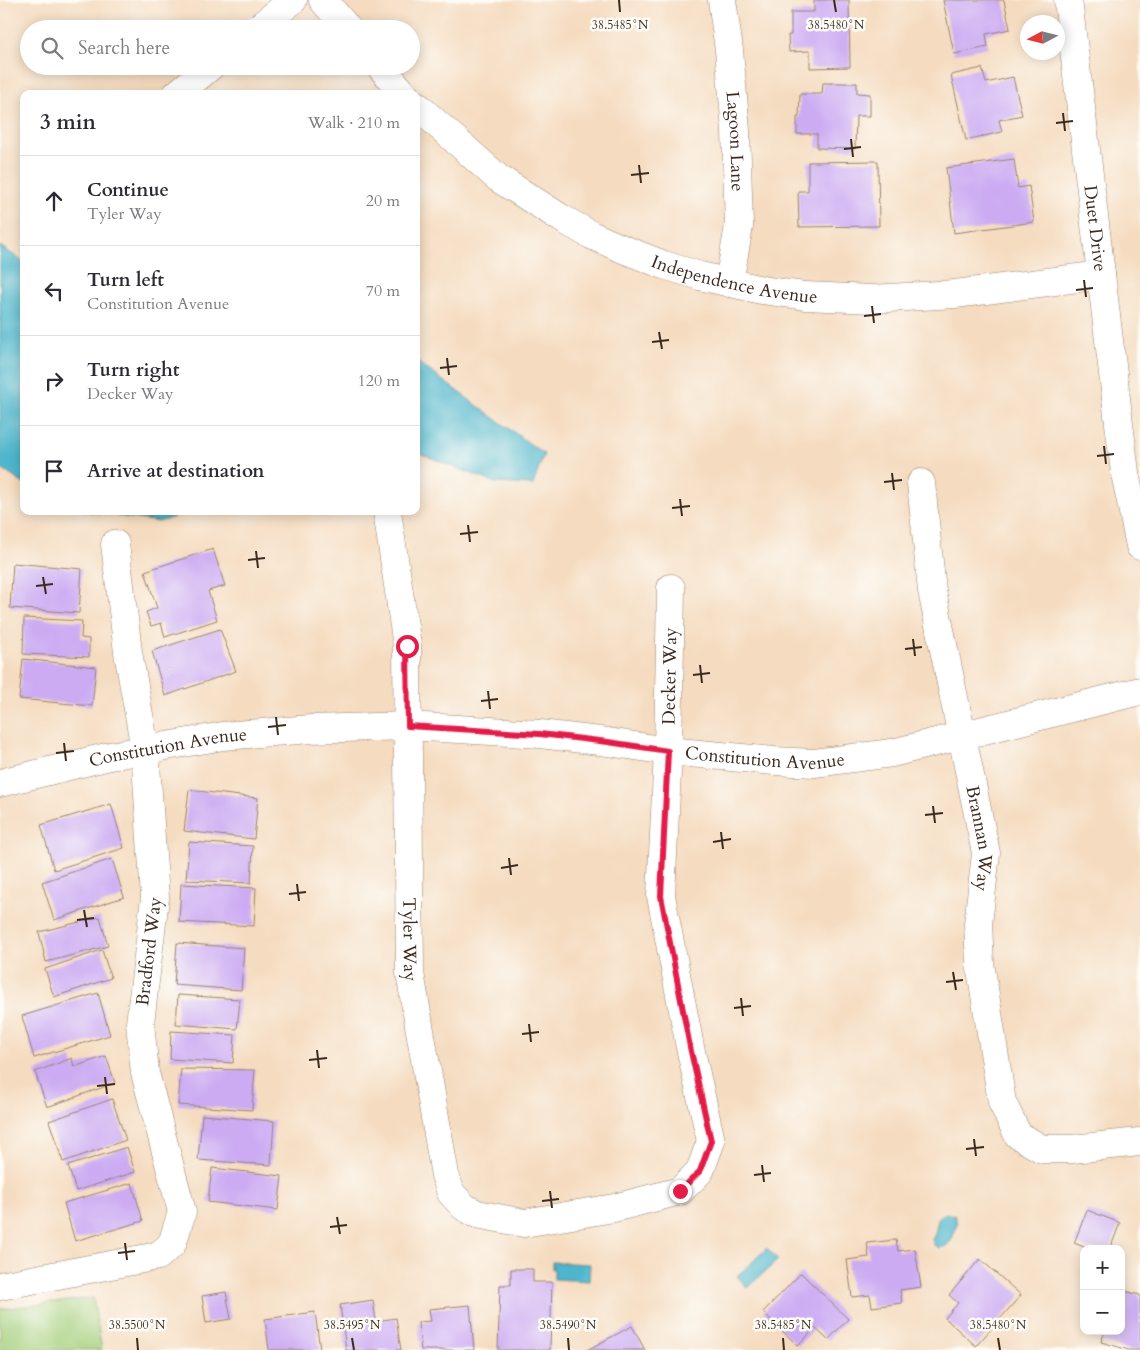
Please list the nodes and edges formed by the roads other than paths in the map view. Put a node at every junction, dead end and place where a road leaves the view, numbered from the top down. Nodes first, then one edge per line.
1 (293, 0) edge
2 (322, 0) edge
3 (722, 0) edge
4 (1068, 0) edge
5 (268, 20) edge
6 (340, 20) edge
7 (200, 75) edge
8 (388, 75) edge
9 (182, 90) edge
10 (401, 90) edge
11 (420, 109) edge
12 (1101, 275) junction
13 (729, 283) junction
14 (921, 483) dead end
15 (388, 515) edge
16 (115, 544) dead end
17 (1140, 546) edge
18 (672, 588) dead end
19 (1140, 691) edge
20 (408, 726) junction
21 (962, 736) junction
22 (145, 749) junction
23 (668, 751) junction
24 (0, 783) edge
25 (1140, 1142) edge
26 (614, 1208) joint
27 (0, 1286) edge

1 - 5 street
2 - 6 street
3 - 13 street, Lagoon Lane
4 - 12 street, Duet Drive
7 - 9 street
8 - 10 street
11 - 13 street, Independence Avenue
12 - 13 street, Independence Avenue
12 - 17 street, Duet Drive
14 - 21 street, Brannan Way
15 - 20 street, Tyler Way
16 - 22 street, Bradford Way
18 - 23 street, Decker Way
19 - 21 street, Constitution Avenue
20 - 22 street, Constitution Avenue
20 - 23 street, Constitution Avenue
20 - 26 street, Tyler Way
21 - 23 street, Constitution Avenue
21 - 25 street, Brannan Way
22 - 24 street, Constitution Avenue
22 - 27 street, Bradford Way
23 - 26 street, Decker Way

